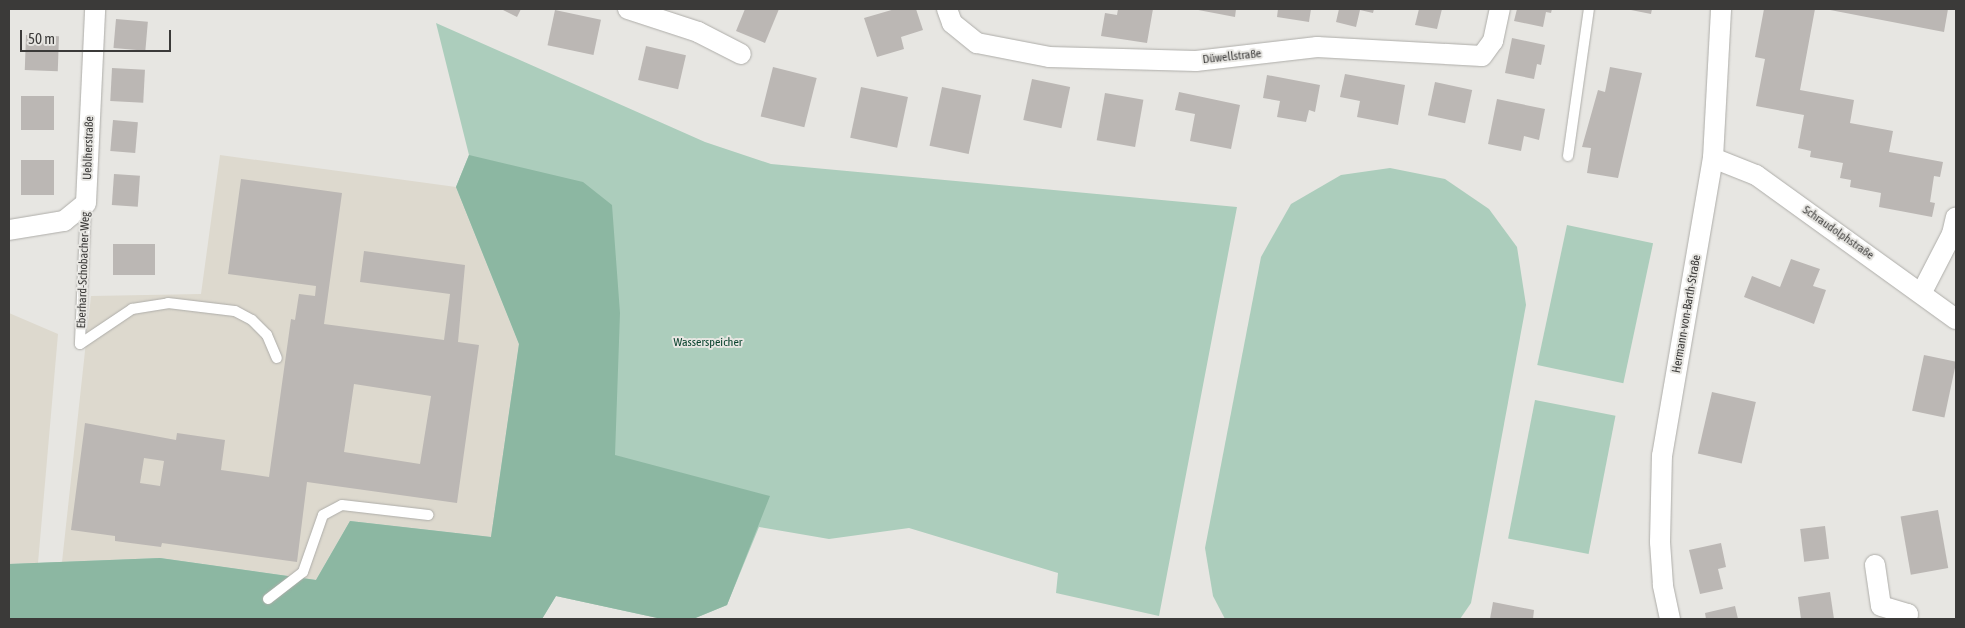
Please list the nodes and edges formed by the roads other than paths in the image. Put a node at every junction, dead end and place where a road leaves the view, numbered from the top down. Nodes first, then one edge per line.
1 (95, 9) edge
2 (628, 9) edge
3 (947, 9) edge
4 (1500, 9) edge
5 (1589, 9) edge
6 (1721, 9) edge
7 (742, 54) dead end
8 (1568, 156) dead end
9 (1713, 158) junction
10 (86, 203) junction
11 (1956, 217) edge
12 (9, 230) edge
13 (1922, 292) junction
14 (1956, 319) edge
15 (277, 358) dead end
16 (428, 515) dead end
17 (1875, 565) dead end
18 (268, 599) dead end
19 (1670, 619) edge
20 (1907, 619) edge

1 - 10 street, Ueblherstraße
2 - 7 street
3 - 4 street, Düwellstraße
5 - 8 lane
6 - 9 street, Hermann-von-Barth-Straße
9 - 13 street, Schraudolphstraße
9 - 19 street, Hermann-von-Barth-Straße
10 - 12 street
10 - 15 lane, Eberhard-Schobacher-Weg
11 - 13 street
13 - 14 street, Schraudolphstraße
16 - 18 lane
17 - 20 street

